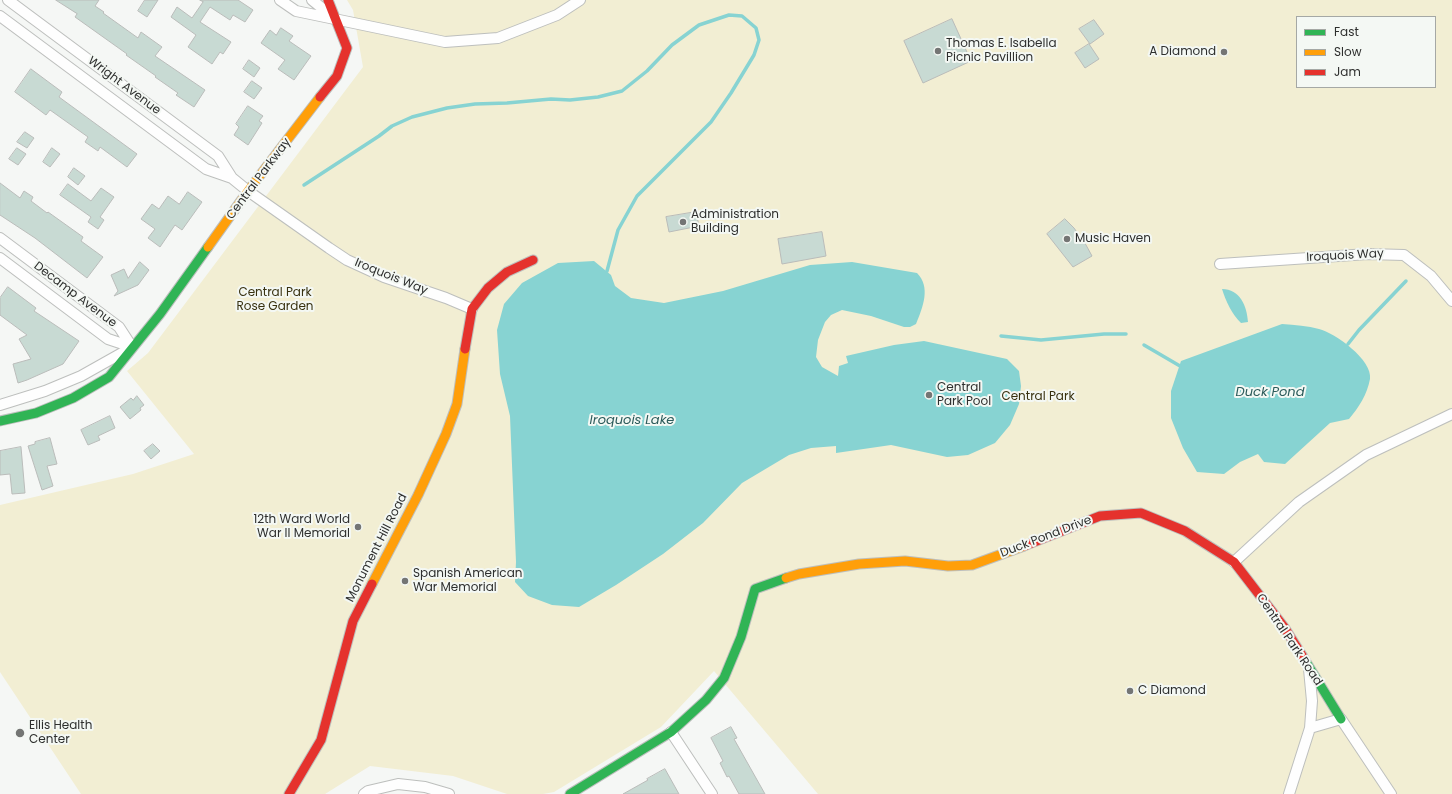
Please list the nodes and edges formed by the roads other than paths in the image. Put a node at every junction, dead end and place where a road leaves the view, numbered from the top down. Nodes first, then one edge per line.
1 (8, 0) edge
2 (280, 0) edge
3 (312, 0) edge
4 (328, 0) edge
5 (580, 0) edge
6 (0, 16) edge
7 (337, 20) junction
8 (232, 178) junction
9 (248, 191) junction
10 (0, 238) edge
11 (0, 258) edge
12 (532, 260) dead end
13 (1220, 264) dead end
14 (1452, 301) edge
15 (472, 309) junction
16 (132, 347) junction
17 (0, 405) edge
18 (1451, 413) edge
19 (0, 421) edge
20 (1234, 562) junction
21 (1309, 669) junction
22 (1341, 719) junction
23 (1310, 728) junction
24 (671, 732) junction
25 (290, 794) edge
26 (364, 794) edge
27 (449, 794) edge
28 (570, 794) edge
29 (712, 794) edge
30 (1289, 794) edge
31 (1391, 794) edge

1 - 8 street, Wright Avenue
2 - 7 street
3 - 7 street
4 - 7 street, Central Parkway
5 - 7 street
6 - 8 street, Wright Avenue
7 - 9 street, Central Parkway
8 - 9 street, Wright Avenue
9 - 15 street, Iroquois Way
9 - 16 street, Central Parkway
10 - 16 street, Decamp Avenue
11 - 16 street, Decamp Avenue
12 - 15 street
13 - 14 street, Iroquois Way
15 - 25 street, Monument Hill Road
16 - 17 street, Central Parkway
16 - 19 street, Central Parkway
18 - 20 street
20 - 21 street, Central Park Road
20 - 24 street, Duck Pond Drive
21 - 22 street, Central Park Road
21 - 23 street
22 - 23 street
22 - 31 street, Central Park Road
23 - 30 street
24 - 28 street
24 - 29 street
26 - 27 street

